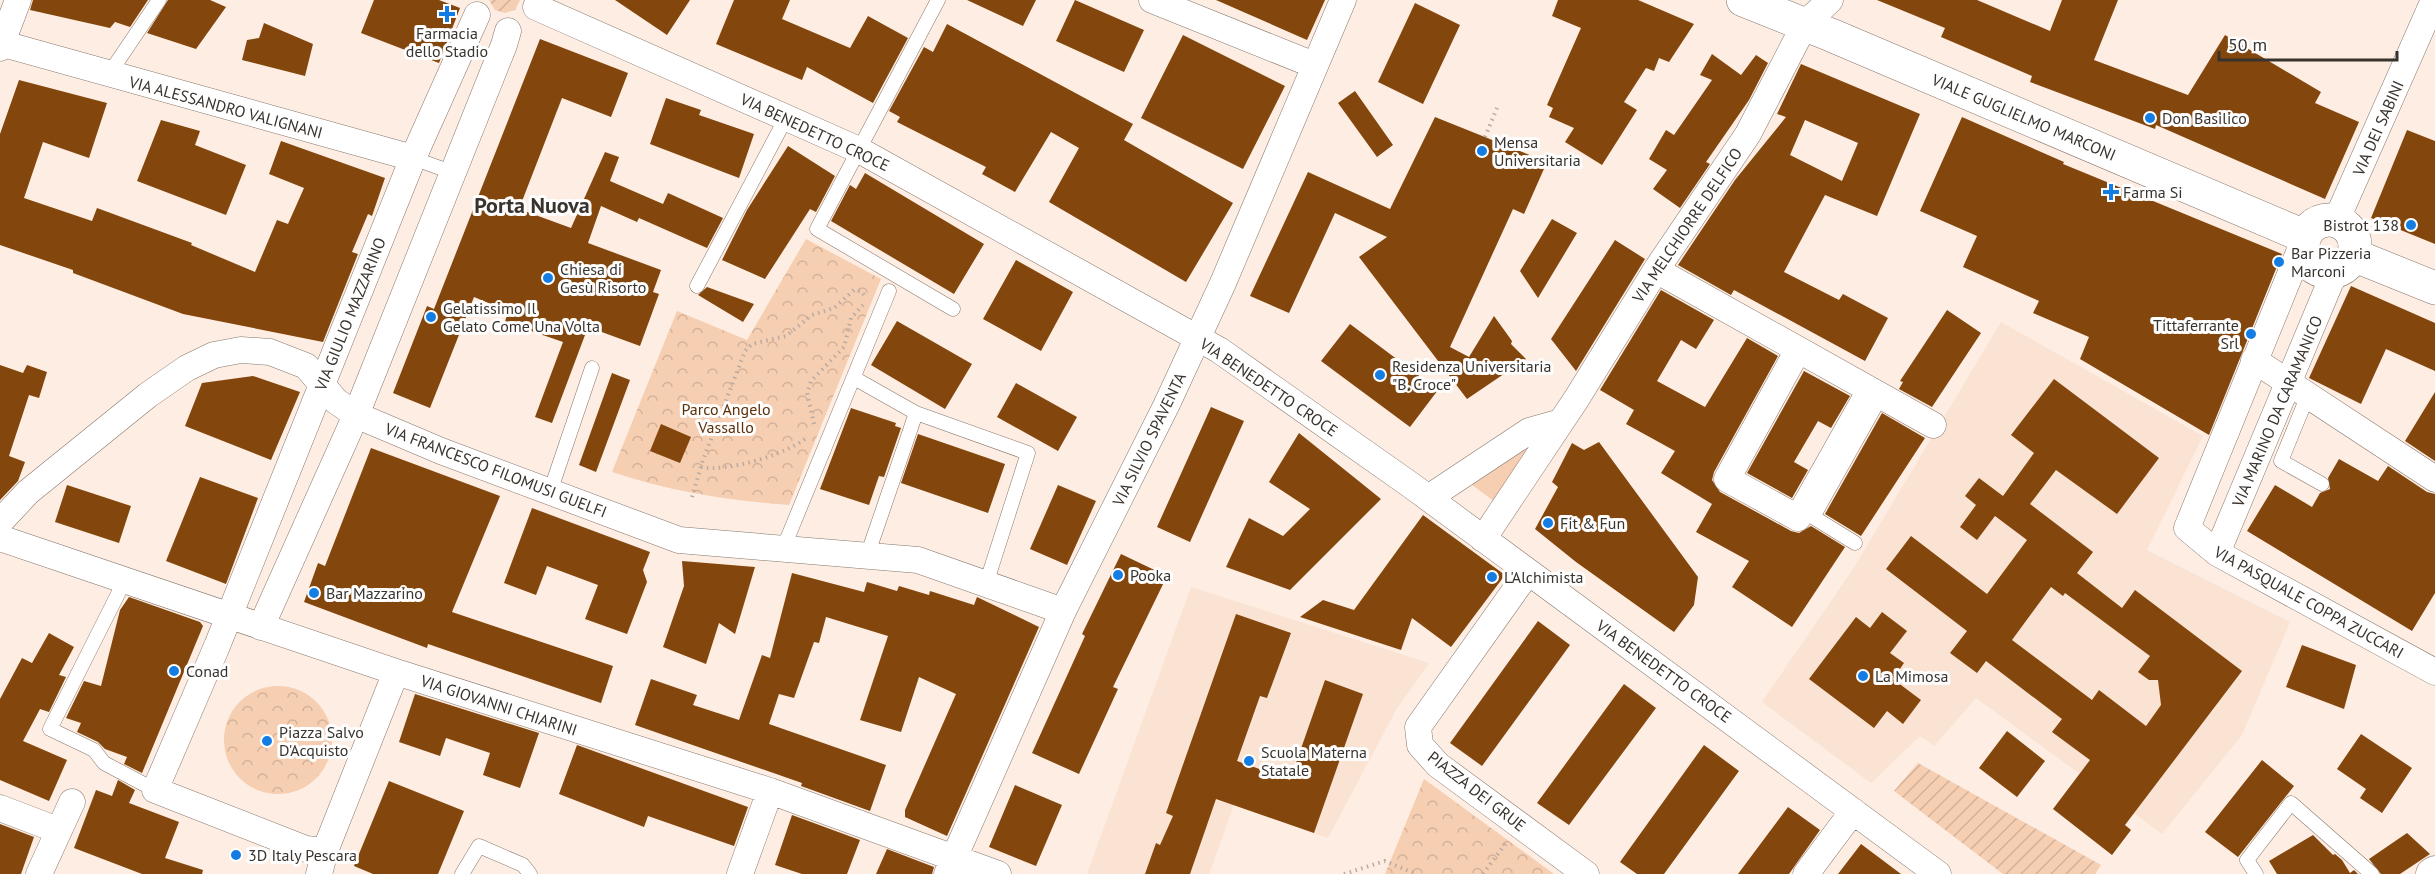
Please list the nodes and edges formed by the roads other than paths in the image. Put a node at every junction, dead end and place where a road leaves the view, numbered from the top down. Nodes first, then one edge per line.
1 (18, 0) edge
2 (159, 0) edge
3 (938, 0) edge
4 (1152, 0) edge
5 (1343, 0) edge
6 (1743, 0) edge
7 (1830, 0) edge
8 (2434, 0) edge
9 (537, 4) edge
10 (475, 8) edge
11 (1805, 24) junction
12 (508, 31) junction
13 (1, 45) edge
14 (1314, 65) junction
15 (109, 75) junction
16 (786, 118) junction
17 (859, 150) junction
18 (413, 158) junction
19 (452, 172) junction
20 (2333, 220) junction
21 (2303, 240) junction
22 (2346, 263) junction
23 (1656, 270) junction
24 (697, 286) dead end
25 (2435, 288) edge
26 (889, 291) dead end
27 (953, 309) dead end
28 (1197, 338) junction
29 (1798, 350) junction
30 (2254, 360) junction
31 (592, 368) dead end
32 (854, 378) junction
33 (321, 383) junction
34 (2300, 388) junction
35 (1876, 393) junction
36 (916, 413) junction
37 (356, 415) junction
38 (1561, 422) junction
39 (1933, 425) dead end
40 (2435, 478) edge
41 (2322, 484) dead end
42 (550, 492) junction
43 (1428, 498) junction
44 (0, 522) edge
45 (0, 538) edge
46 (1483, 539) junction
47 (1855, 543) dead end
48 (783, 549) junction
49 (2217, 553) junction
50 (867, 556) junction
51 (1528, 572) junction
52 (124, 582) junction
53 (986, 584) junction
54 (1063, 611) junction
55 (229, 615) junction
56 (261, 627) junction
57 (396, 672) junction
58 (2435, 672) edge
59 (155, 790) junction
60 (770, 791) junction
61 (72, 802) dead end
62 (0, 807) edge
63 (1853, 811) junction
64 (47, 826) dead end
65 (322, 863) edge
66 (950, 866) edge
67 (39, 874) edge
68 (462, 874) edge
69 (530, 874) edge
70 (741, 874) edge
71 (998, 874) edge
72 (1586, 874) edge
73 (1806, 874) edge
74 (1938, 874) edge
75 (2256, 874) edge
76 (2372, 874) edge

1 - 13 street
2 - 15 lane
3 - 17 lane
4 - 14 street
5 - 14 street, VIA SILVIO SPAVENTA
6 - 11 main road, VIALE GUGLIELMO MARCONI
7 - 11 street, VIA MELCHIORRE DELFICO
8 - 20 street, VIA DEI SABINI
9 - 12 street
9 - 16 street, VIA BENEDETTO CROCE
10 - 12 street
10 - 18 street, VIA GIULIO MAZZARINO
11 - 21 main road, VIALE GUGLIELMO MARCONI
11 - 23 street, VIA MELCHIORRE DELFICO
12 - 19 street
13 - 15 street, VIA ALESSANDRO VALIGNANI
14 - 28 street, VIA SILVIO SPAVENTA
15 - 18 street, VIA ALESSANDRO VALIGNANI
16 - 17 street, VIA BENEDETTO CROCE
16 - 24 lane
17 - 27 lane
17 - 28 street, VIA BENEDETTO CROCE
18 - 19 lane, VIA ALESSANDRO VALIGNANI
18 - 33 street, VIA GIULIO MAZZARINO
19 - 37 street
20 - 21 main road
20 - 22 main road
21 - 22 main road
21 - 30 street
22 - 25 main road
22 - 34 street, VIA MARINO DA CARAMANICO
23 - 29 street
23 - 38 street, VIA MELCHIORRE DELFICO
26 - 32 lane
28 - 43 street, VIA BENEDETTO CROCE
28 - 54 street, VIA SILVIO SPAVENTA
29 - 35 street
29 - 35 street
30 - 34 street
30 - 49 street, VIA PASQUALE COPPA ZUCCARI
31 - 42 lane
32 - 36 lane
32 - 48 lane
33 - 37 street, VIA FRANCESCO FILOMUSI GUELFI
33 - 44 street, VIA FRANCESCO FILOMUSI GUELFI
33 - 55 street, VIA GIULIO MAZZARINO
34 - 40 street
34 - 41 lane
34 - 49 street, VIA MARINO DA CARAMANICO
35 - 39 street
35 - 47 lane
36 - 50 lane
36 - 53 lane
37 - 42 street, VIA FRANCESCO FILOMUSI GUELFI
37 - 56 street
38 - 43 street
38 - 46 street, VIA MELCHIORRE DELFICO
42 - 48 street, VIA FRANCESCO FILOMUSI GUELFI
43 - 46 street, VIA BENEDETTO CROCE
45 - 52 street, VIA GIOVANNI CHIARINI
46 - 51 street, VIA BENEDETTO CROCE
48 - 50 street, VIA FRANCESCO FILOMUSI GUELFI
49 - 58 street, VIA PASQUALE COPPA ZUCCARI
50 - 53 street, VIA FRANCESCO FILOMUSI GUELFI
51 - 63 street, VIA BENEDETTO CROCE
51 - 72 street, PIAZZA DEI GRUE
52 - 55 street, VIA GIOVANNI CHIARINI
52 - 59 lane
53 - 54 street, VIA FRANCESCO FILOMUSI GUELFI
54 - 66 street, VIA SILVIO SPAVENTA
55 - 56 street, VIA GIOVANNI CHIARINI
55 - 59 street
56 - 57 street, VIA GIOVANNI CHIARINI
57 - 60 street, VIA GIOVANNI CHIARINI
57 - 65 street
59 - 65 street
60 - 66 street, VIA GIOVANNI CHIARINI
60 - 70 street
61 - 67 street
62 - 64 street
63 - 73 street
63 - 74 street, VIA BENEDETTO CROCE
66 - 71 street, VIA GIOVANNI CHIARINI
68 - 69 lane
75 - 76 lane

